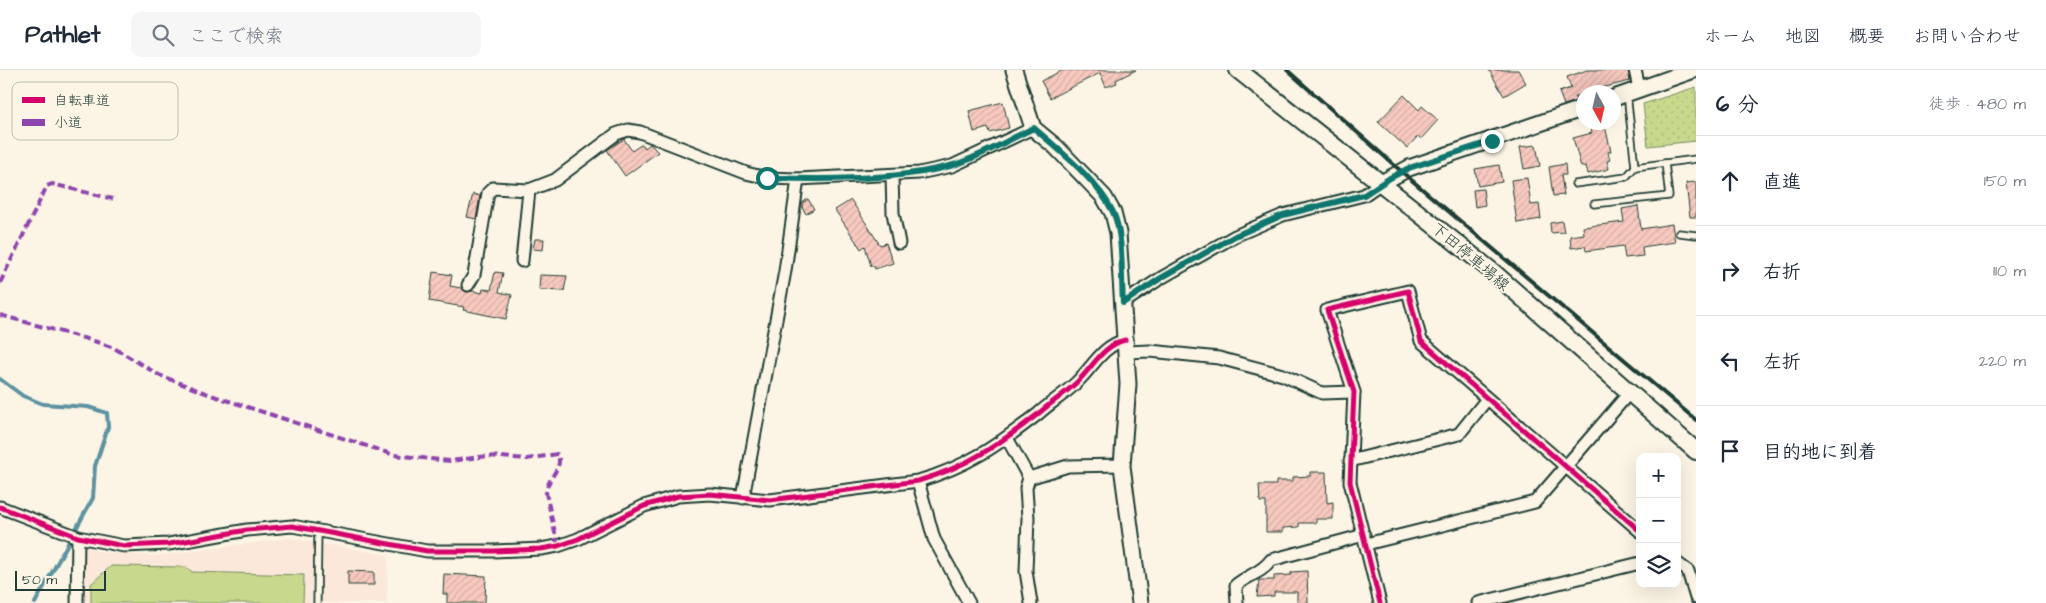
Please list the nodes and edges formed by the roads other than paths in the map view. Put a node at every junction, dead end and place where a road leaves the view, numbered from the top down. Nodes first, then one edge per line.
1 (1014, 70) edge
2 (1238, 70) edge
3 (1635, 70) edge
4 (1694, 70) edge
5 (1626, 93) edge
6 (1576, 111) edge
7 (1034, 128) junction
8 (1696, 159) edge
9 (1665, 163) junction
10 (1635, 167) junction
11 (892, 175) junction
12 (798, 179) junction
13 (1382, 183) junction
14 (1575, 184) dead end
15 (529, 190) junction
16 (1594, 204) dead end
17 (1679, 233) dead end
18 (1696, 235) edge
19 (899, 243) dead end
20 (522, 261) dead end
21 (468, 285) dead end
22 (1123, 303) junction
23 (1125, 346) junction
24 (1354, 392) junction
25 (1629, 393) junction
26 (1488, 400) junction
27 (1007, 438) junction
28 (1696, 451) edge
29 (1350, 461) junction
30 (1122, 465) junction
31 (1567, 467) junction
32 (1028, 478) junction
33 (918, 481) junction
34 (744, 498) junction
35 (0, 507) edge
36 (1636, 527) edge
37 (318, 530) junction
38 (78, 537) junction
39 (1365, 539) junction
40 (1636, 564) edge
41 (1681, 566) edge
42 (1696, 598) edge
43 (77, 603) edge
44 (317, 603) edge
45 (969, 603) edge
46 (1031, 603) edge
47 (1140, 603) edge
48 (1237, 603) edge
49 (1380, 603) edge
50 (1478, 603) edge

1 - 7 street
2 - 13 main road, 下田停車場線
3 - 5 street
4 - 5 street
5 - 10 lane
6 - 13 street
7 - 11 street
7 - 22 street
8 - 9 lane
9 - 10 lane
9 - 16 lane
10 - 14 lane
11 - 12 street
11 - 19 street
12 - 15 street
12 - 34 street
13 - 22 street
13 - 25 main road, 下田停車場線
15 - 20 street
15 - 21 street
17 - 18 lane
22 - 23 street
23 - 24 street
23 - 27 street
23 - 30 street
24 - 26 street
24 - 29 street
25 - 28 main road, 下田停車場線
25 - 31 street
26 - 29 street
26 - 31 street
27 - 32 street
27 - 33 street
29 - 39 street
30 - 32 street
30 - 47 street
31 - 36 street
31 - 39 street
32 - 46 street
33 - 34 street
33 - 45 street
34 - 37 street
35 - 38 street
37 - 38 street
37 - 44 lane
38 - 43 street
39 - 48 street
39 - 49 street
40 - 50 street
41 - 42 street

